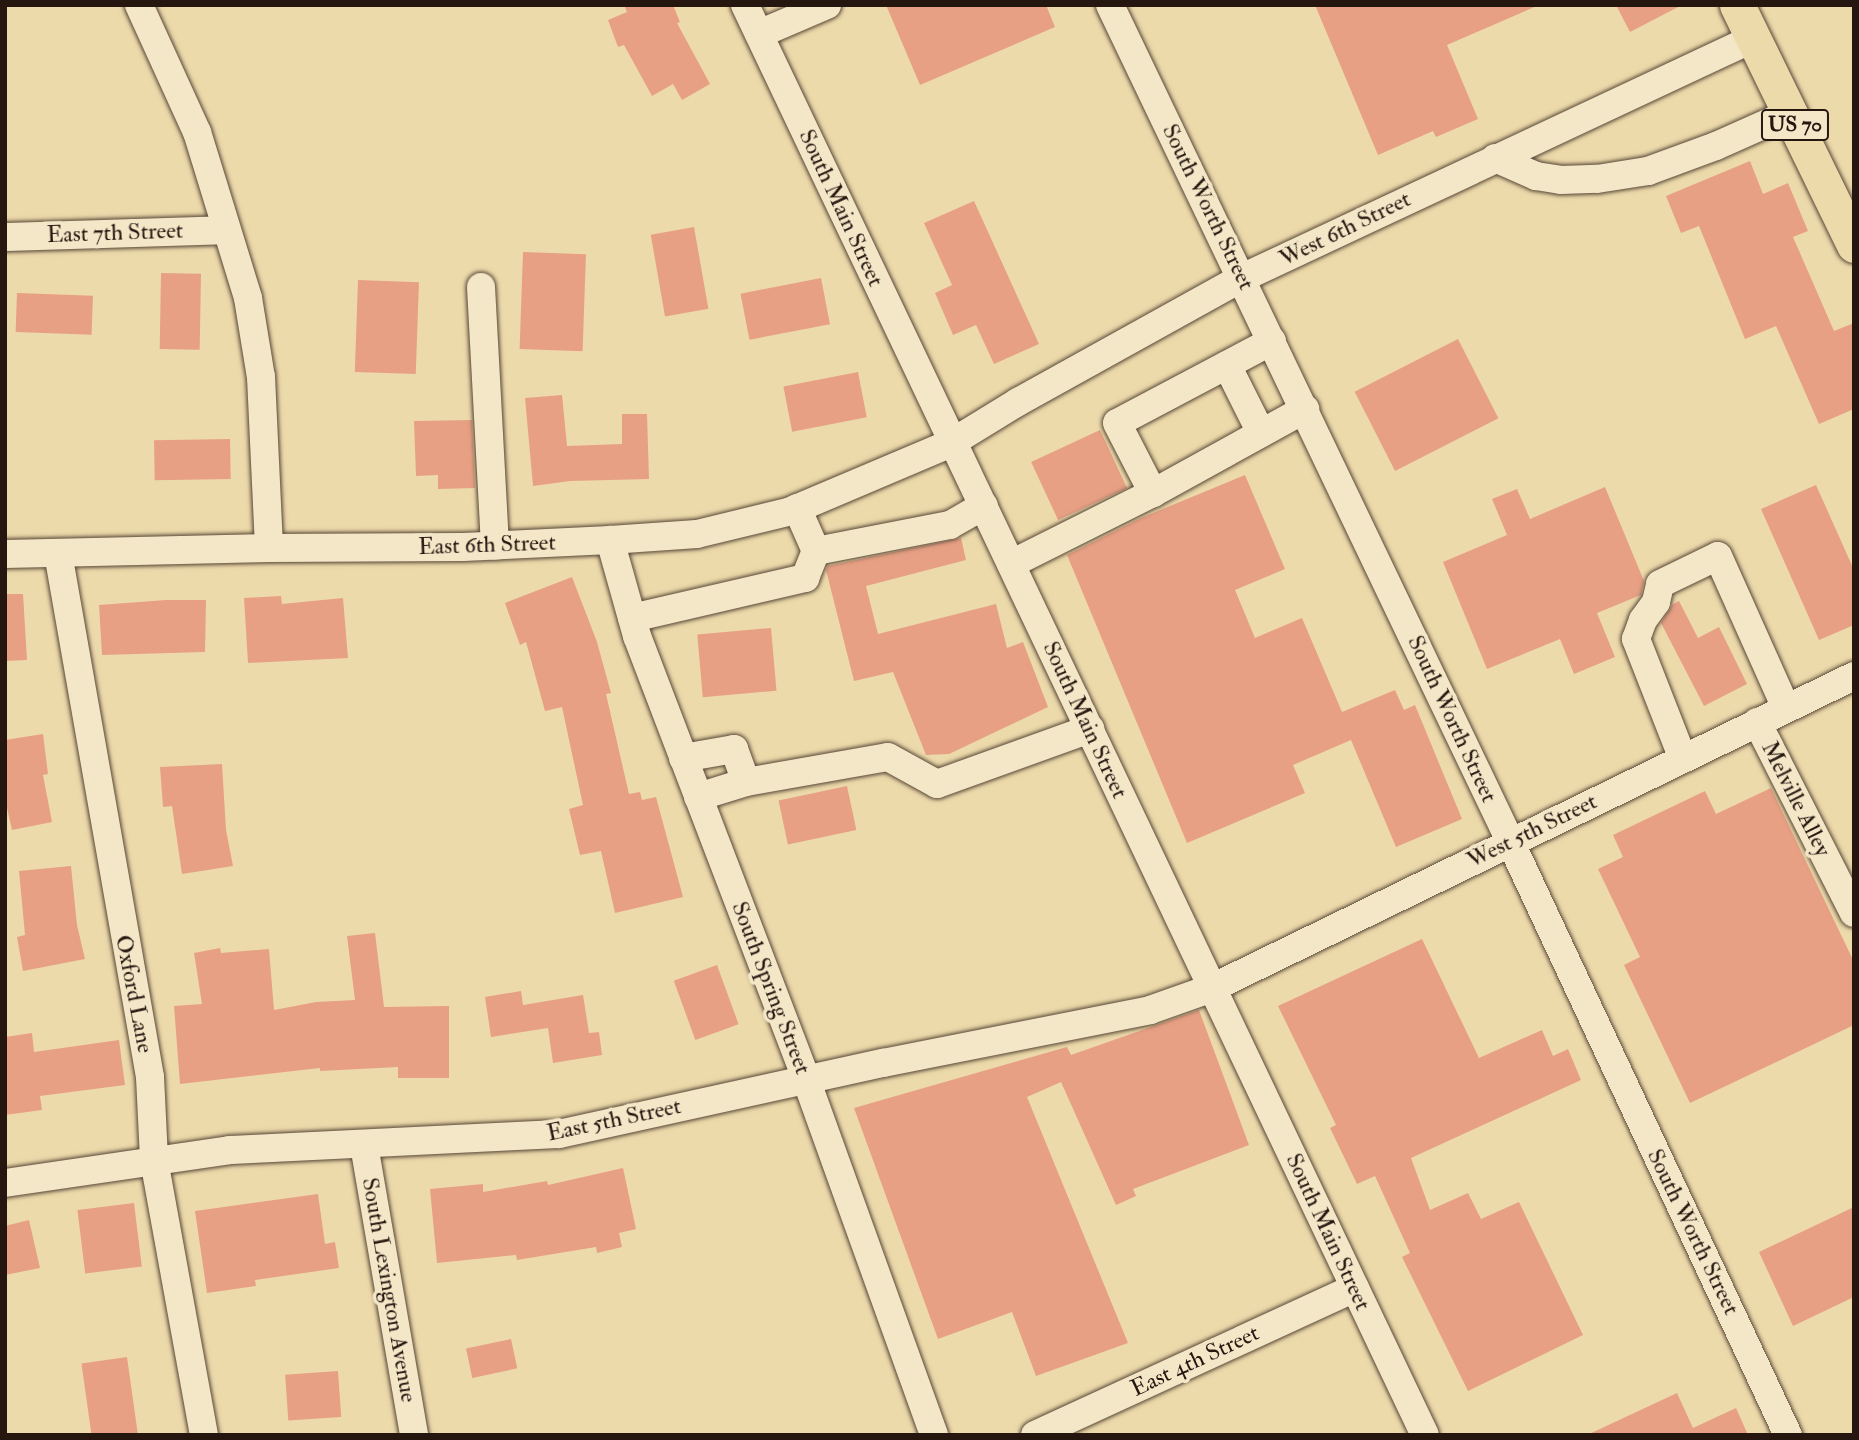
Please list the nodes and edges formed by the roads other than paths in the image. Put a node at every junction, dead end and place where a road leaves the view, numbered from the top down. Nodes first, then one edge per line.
1 (139, 5) edge
2 (745, 5) edge
3 (827, 5) edge
4 (1110, 5) edge
5 (1737, 5) edge
6 (759, 34) junction
7 (1752, 39) junction
8 (1790, 113) junction
9 (1495, 158) junction
10 (225, 230) junction
11 (5, 237) edge
12 (1854, 244) edge
13 (1242, 278) junction
14 (481, 287) dead end
15 (1272, 341) junction
16 (1227, 365) junction
17 (1305, 409) junction
18 (1261, 433) junction
19 (951, 443) junction
20 (1153, 493) junction
21 (984, 505) junction
22 (797, 508) junction
23 (610, 540) junction
24 (495, 546) junction
25 (269, 548) junction
26 (816, 551) junction
27 (58, 553) junction
28 (5, 554) edge
29 (1011, 564) junction
30 (632, 618) junction
31 (1854, 676) edge
32 (1786, 708) junction
33 (1757, 722) junction
34 (1090, 729) junction
35 (683, 758) junction
36 (1683, 759) junction
37 (746, 782) junction
38 (698, 797) junction
39 (1510, 841) junction
40 (1854, 913) edge
41 (1212, 988) junction
42 (807, 1082) junction
43 (364, 1145) junction
44 (154, 1160) junction
45 (5, 1183) edge
46 (1355, 1288) junction
47 (204, 1435) edge
48 (414, 1435) edge
49 (934, 1435) edge
50 (1035, 1435) edge
51 (1424, 1435) edge
52 (1788, 1435) edge

1 - 10 street
2 - 6 street, South Main Street
3 - 6 street
4 - 13 street, South Worth Street
5 - 7 main road, US 70
6 - 19 street, South Main Street
7 - 8 main road, US 70
7 - 9 street, West 6th Street
8 - 9 street
8 - 12 main road, US 70
9 - 13 street, West 6th Street
10 - 11 street, East 7th Street
10 - 25 street
13 - 15 street, South Worth Street
13 - 19 street, West 6th Street
14 - 24 street
15 - 16 street
15 - 17 street, South Worth Street
16 - 18 street
16 - 20 street
17 - 18 street
17 - 39 street, South Worth Street
18 - 20 street
19 - 21 street, South Main Street
19 - 22 street, East 6th Street
20 - 29 street
21 - 26 street
21 - 29 street, South Main Street
22 - 23 street, East 6th Street
22 - 26 street
23 - 24 street, East 6th Street
23 - 30 street, South Spring Street
24 - 25 street, East 6th Street
25 - 27 street, East 6th Street
26 - 30 street
27 - 28 street, East 6th Street
27 - 44 street, Oxford Lane
29 - 34 street, South Main Street
30 - 35 street, South Spring Street
31 - 32 street, West 5th Street
32 - 33 street, West 5th Street
32 - 36 street
33 - 36 street, West 5th Street
33 - 40 street, Melville Alley
34 - 37 street
34 - 41 street, South Main Street
35 - 37 street
35 - 38 street, South Spring Street
36 - 39 street, West 5th Street
37 - 38 street
38 - 42 street, South Spring Street
39 - 41 street, West 5th Street
39 - 52 street, South Worth Street
41 - 42 street, East 5th Street
41 - 46 street, South Main Street
42 - 43 street, East 5th Street
42 - 49 street, South Spring Street
43 - 44 street, East 5th Street
43 - 48 street, South Lexington Avenue
44 - 45 street, East 5th Street
44 - 47 street, Oxford Lane
46 - 50 street, East 4th Street
46 - 51 street, South Main Street

